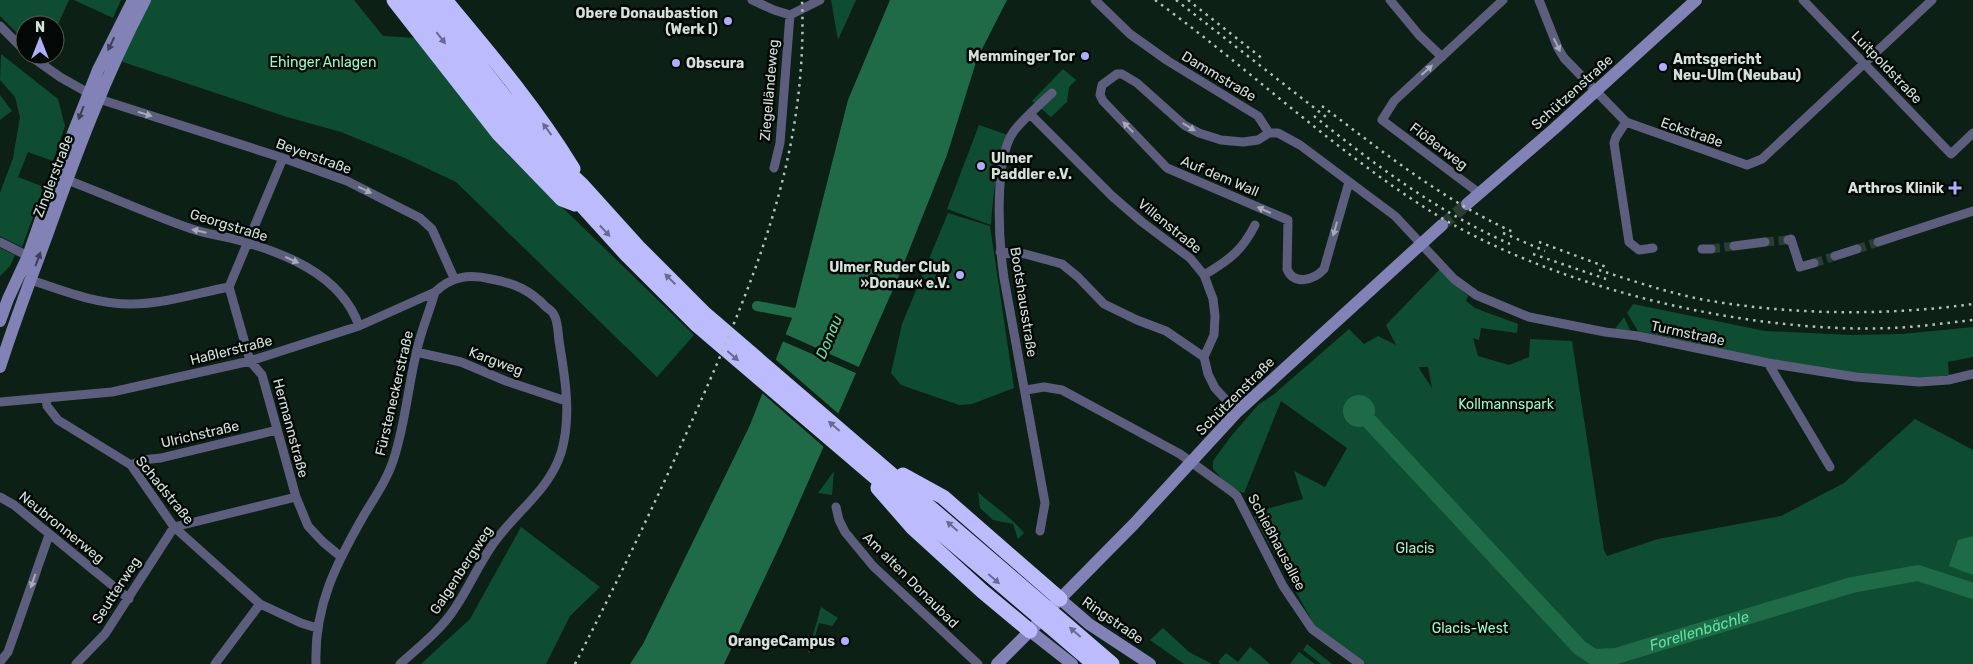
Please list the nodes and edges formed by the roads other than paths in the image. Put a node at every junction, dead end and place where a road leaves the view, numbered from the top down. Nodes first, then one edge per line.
1 (133, 0) edge
2 (145, 0) edge
3 (394, 0) edge
4 (411, 0) edge
5 (428, 0) edge
6 (445, 0) edge
7 (752, 0) edge
8 (820, 0) edge
9 (1095, 0) edge
10 (1390, 0) edge
11 (1503, 0) edge
12 (1539, 0) edge
13 (1696, 0) edge
14 (1804, 0) edge
15 (1932, 0) edge
16 (790, 15) junction
17 (0, 26) edge
18 (15, 42) edge
19 (1442, 57) junction
20 (1864, 64) junction
21 (42, 65) edge
22 (1596, 90) junction
23 (1052, 93) dead end
24 (94, 96) junction
25 (1030, 114) junction
26 (1626, 122) junction
27 (1269, 133) junction
28 (1973, 133) edge
29 (283, 158) junction
30 (774, 168) dead end
31 (62, 178) junction
32 (1349, 182) junction
33 (582, 185) junction
34 (1479, 193) junction
35 (1467, 204) tunnel mouth
36 (583, 208) junction
37 (1973, 211) edge
38 (1255, 225) dead end
39 (1442, 225) tunnel mouth
40 (1788, 240) dead end
41 (0, 242) edge
42 (1765, 242) tunnel mouth
43 (1878, 242) tunnel mouth
44 (246, 243) junction
45 (1422, 244) junction
46 (1734, 246) tunnel mouth
47 (1653, 248) dead end
48 (1857, 249) tunnel mouth
49 (1000, 252) junction
50 (28, 256) junction
51 (1835, 256) tunnel mouth
52 (1814, 263) tunnel mouth
53 (1204, 275) junction
54 (454, 278) junction
55 (31, 280) junction
56 (229, 287) junction
57 (435, 292) junction
58 (700, 319) junction
59 (0, 321) edge
60 (359, 326) junction
61 (416, 352) junction
62 (1204, 357) junction
63 (250, 361) junction
64 (1768, 363) junction
65 (0, 367) edge
66 (1973, 374) edge
67 (1026, 390) junction
68 (46, 398) junction
69 (566, 401) junction
70 (0, 402) edge
71 (1237, 412) junction
72 (277, 430) junction
73 (1191, 461) junction
74 (867, 462) junction
75 (131, 465) junction
76 (1830, 467) dead end
77 (296, 496) junction
78 (0, 497) edge
79 (908, 497) junction
80 (836, 507) dead end
81 (174, 527) junction
82 (1040, 531) dead end
83 (49, 535) junction
84 (340, 556) junction
85 (129, 599) junction
86 (1057, 602) junction
87 (260, 604) junction
88 (317, 628) junction
89 (1033, 628) junction
90 (0, 662) edge
91 (76, 664) edge
92 (215, 664) edge
93 (316, 664) edge
94 (400, 664) edge
95 (978, 664) edge
96 (997, 664) edge
97 (1072, 664) edge
98 (1094, 664) edge
99 (1112, 664) edge
100 (1150, 664) edge
101 (1360, 664) edge

1 -> 24 main road, Zinglerstraße
2 - 24 main road, Zinglerstraße
3 - 36 highway
4 -> 36 highway
5 - 33 highway
33 -> 6 highway
7 - 16 street
8 - 16 street
9 - 27 street, Dammstraße
10 - 19 street
11 - 19 street
12 -> 22 street, Eckstraße
13 - 22 main road, Schützenstraße
14 - 20 street, Luitpoldstraße
15 - 20 street, Eckstraße
16 - 30 street, Ziegelländeweg
17 - 18 street
34 -> 19 street, Flößerweg
20 - 26 street, Eckstraße
20 - 28 street, Luitpoldstraße
21 - 24 street, Beyerstraße
22 - 26 street, Eckstraße
22 - 34 main road, Schützenstraße
23 - 25 street, Bootshausstraße
24 -> 29 street, Beyerstraße
24 - 31 main road, Zinglerstraße
25 - 49 street, Bootshausstraße
25 - 53 street, Villenstraße
26 - 47 street
27 - 32 street
32 -> 27 street, Auf dem Wall
29 - 44 street
29 -> 54 street, Beyerstraße
44 -> 31 street, Georgstraße
31 - 50 main road, Zinglerstraße
55 -> 31 main road, Zinglerstraße
32 - 45 street
58 -> 33 highway
34 - 35 main road, Schützenstraße
36 -> 58 highway
37 - 43 street
38 - 53 street
39 - 45 main road, Schützenstraße
40 - 52 street
41 - 50 street
42 - 46 street
44 - 56 street
44 -> 60 street, Georgstraße
45 - 64 street, Turmstraße
45 - 71 main road, Schützenstraße
48 - 51 street
49 - 62 street
49 - 67 street, Bootshausstraße
50 - 59 main road, Zinglerstraße
53 - 62 street, Villenstraße
54 - 57 street, Haßlerstraße
54 - 69 street, Galgenbergweg
55 - 56 street
55 - 65 main road, Zinglerstraße
56 - 63 street, Hermannstraße
57 - 60 street, Haßlerstraße
57 - 61 street, Fürsteneckerstraße
58 - 74 highway
60 - 63 street, Haßlerstraße
61 - 69 street, Kargweg
61 - 84 street, Fürsteneckerstraße
62 - 71 street
63 - 68 street, Haßlerstraße
63 - 72 street, Hermannstraße
64 - 66 street, Turmstraße
64 - 76 street
67 - 73 street, Schießhausallee
67 - 82 street, Bootshausstraße
68 - 70 street, Haßlerstraße
68 - 75 street, Schadstraße
69 - 94 street, Galgenbergweg
71 - 73 main road, Schützenstraße
72 - 75 street, Ulrichstraße
72 - 77 street, Hermannstraße
73 - 86 main road, Schützenstraße
73 - 101 street, Schießhausallee
74 - 79 highway
74 - 86 highway
74 - 89 highway
75 - 81 street, Schadstraße
77 - 81 street
77 - 84 street, Hermannstraße
78 - 83 street, Neubronnerweg
79 -> 98 highway
99 -> 79 highway
80 - 95 street, Am alten Donaubad
81 - 85 street, Seutterweg
81 - 87 street, Schadstraße
83 - 85 street, Neubronnerweg
83 -> 90 street
84 - 88 street, Fürsteneckerstraße
85 - 91 street, Seutterweg
86 - 100 main road, Ringstraße
87 - 88 street, Schadstraße
87 - 92 street
88 - 93 street, Fürsteneckerstraße
89 - 96 main road
89 - 97 main road

